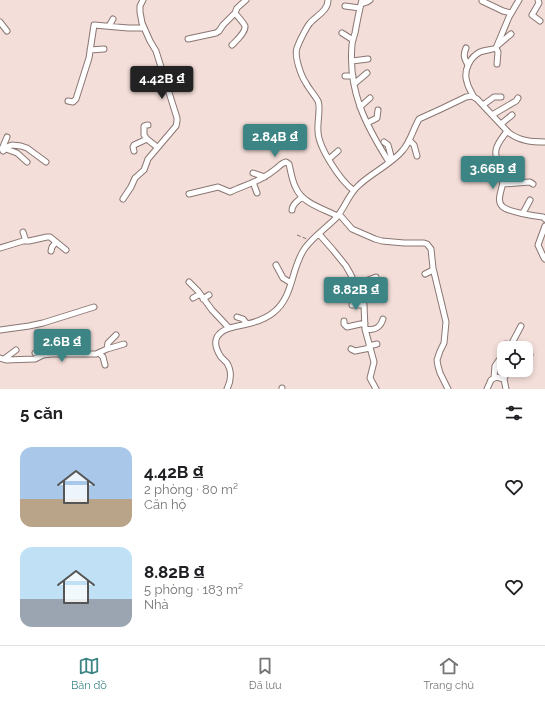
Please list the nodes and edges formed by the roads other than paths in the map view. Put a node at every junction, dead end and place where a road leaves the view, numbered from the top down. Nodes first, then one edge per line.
1 (143, 0) edge
2 (246, 0) edge
3 (328, 0) edge
4 (370, 0) edge
5 (519, 0) edge
6 (538, 0) edge
7 (482, 1) edge
8 (361, 4) edge
9 (345, 6) dead end
10 (235, 13) junction
11 (511, 13) junction
12 (113, 20) dead end
13 (540, 21) dead end
14 (0, 22) edge
15 (88, 24) dead end
16 (94, 25) junction
17 (109, 26) junction
18 (144, 28) junction
19 (6, 31) dead end
20 (342, 33) dead end
21 (511, 34) dead end
22 (188, 39) dead end
23 (353, 40) junction
24 (232, 44) dead end
25 (496, 47) junction
26 (466, 48) dead end
27 (104, 49) dead end
28 (90, 50) junction
29 (368, 59) dead end
30 (352, 61) junction
31 (497, 64) dead end
32 (468, 65) junction
33 (367, 74) dead end
34 (345, 76) dead end
35 (353, 76) junction
36 (354, 84) junction
37 (356, 93) junction
38 (350, 94) dead end
39 (474, 97) junction
40 (501, 97) dead end
41 (370, 98) dead end
42 (518, 98) dead end
43 (68, 100) dead end
44 (483, 105) junction
45 (360, 107) junction
46 (378, 110) dead end
47 (492, 115) junction
48 (512, 115) dead end
49 (367, 123) junction
50 (500, 124) junction
51 (148, 125) dead end
52 (507, 131) junction
53 (7, 137) dead end
54 (146, 139) junction
55 (408, 140) junction
56 (384, 142) dead end
57 (545, 142) edge
58 (157, 147) junction
59 (3, 149) edge
60 (134, 151) dead end
61 (338, 151) dead end
62 (417, 156) dead end
63 (0, 157) edge
64 (329, 159) junction
65 (391, 161) junction
66 (27, 162) dead end
67 (46, 162) dead end
68 (253, 173) dead end
69 (265, 177) junction
70 (253, 182) junction
71 (503, 184) junction
72 (533, 184) dead end
73 (353, 190) junction
74 (190, 194) dead end
75 (257, 194) dead end
76 (302, 197) junction
77 (123, 199) dead end
78 (530, 200) dead end
79 (292, 210) dead end
80 (523, 213) junction
81 (338, 215) junction
82 (545, 217) edge
83 (545, 226) edge
84 (23, 232) dead end
85 (319, 234) junction
86 (26, 241) junction
87 (56, 242) junction
88 (0, 248) edge
89 (66, 250) dead end
90 (52, 251) dead end
91 (545, 258) edge
92 (276, 265) dead end
93 (434, 270) junction
94 (425, 274) dead end
95 (376, 277) dead end
96 (189, 282) dead end
97 (291, 283) junction
98 (355, 285) junction
99 (209, 295) dead end
100 (202, 297) junction
101 (193, 298) dead end
102 (352, 305) dead end
103 (364, 305) junction
104 (94, 307) dead end
105 (237, 317) dead end
106 (383, 319) dead end
107 (344, 321) dead end
108 (365, 323) junction
109 (247, 324) junction
110 (520, 326) dead end
111 (229, 328) junction
112 (365, 329) junction
113 (0, 330) edge
114 (116, 336) dead end
115 (513, 341) edge
116 (124, 344) dead end
117 (376, 344) dead end
118 (370, 347) junction
119 (107, 349) junction
120 (351, 349) dead end
121 (16, 350) dead end
122 (35, 353) dead end
123 (98, 353) junction
124 (41, 356) junction
125 (2, 359) edge
126 (497, 363) edge
127 (105, 365) dead end
128 (494, 378) junction
129 (504, 379) joint
130 (228, 389) edge
131 (376, 389) edge
132 (448, 389) edge
133 (488, 389) edge
134 (506, 389) edge

1 - 18 street
2 - 10 street
3 - 64 street
4 - 8 street
5 - 11 street
6 - 13 street
7 - 11 street
8 - 9 street
8 - 23 street
10 - 22 street
10 - 24 street
11 - 25 street
12 - 17 street
14 - 19 street
15 - 16 street
16 - 17 street
16 - 28 street
17 - 18 street
18 - 58 street
20 - 23 street
21 - 25 street
23 - 30 street
25 - 31 street
25 - 32 street
26 - 32 street
27 - 28 street
28 - 43 street
29 - 30 street
30 - 35 street
32 - 39 street
33 - 36 street
34 - 35 street
35 - 36 street
36 - 37 street
37 - 38 street
37 - 45 street
39 - 44 street
39 - 55 street
40 - 44 street
41 - 45 street
42 - 47 street
44 - 47 street
45 - 49 street
46 - 49 street
47 - 50 street
48 - 50 street
49 - 65 street
50 - 52 street
51 - 54 street
52 - 57 street
52 - 71 street
53 - 59 street
54 - 58 street
54 - 60 street
55 - 62 street
55 - 65 street
56 - 65 street
58 - 77 street
59 - 63 street
59 - 66 street
59 - 67 street
61 - 64 street
64 - 73 street
65 - 73 street
68 - 69 street
69 - 70 street
69 - 76 street
70 - 74 street
70 - 75 street
71 - 72 street
71 - 80 street
73 - 81 street
76 - 79 street
76 - 81 street
78 - 80 street
80 - 82 street
81 - 85 street
81 - 93 street
83 - 91 street
84 - 86 street
85 - 97 street
85 - 98 street
86 - 87 street
86 - 88 street
87 - 89 street
87 - 90 street
92 - 97 street
93 - 94 street
93 - 132 street
95 - 98 street
96 - 100 street
97 - 109 street
98 - 103 street
99 - 100 street
100 - 101 street
100 - 111 street
102 - 103 street
103 - 108 street
104 - 113 street
105 - 109 street
106 - 112 street
107 - 108 street
108 - 112 street
109 - 111 street
110 - 115 street
111 - 130 street
112 - 118 street
114 - 119 street
116 - 119 street
117 - 118 street
118 - 120 street
118 - 131 street
119 - 123 street
121 - 125 street
122 - 124 street
123 - 124 street
123 - 127 street
124 - 125 street
126 - 128 street
128 - 129 street
128 - 133 street
129 - 134 street

